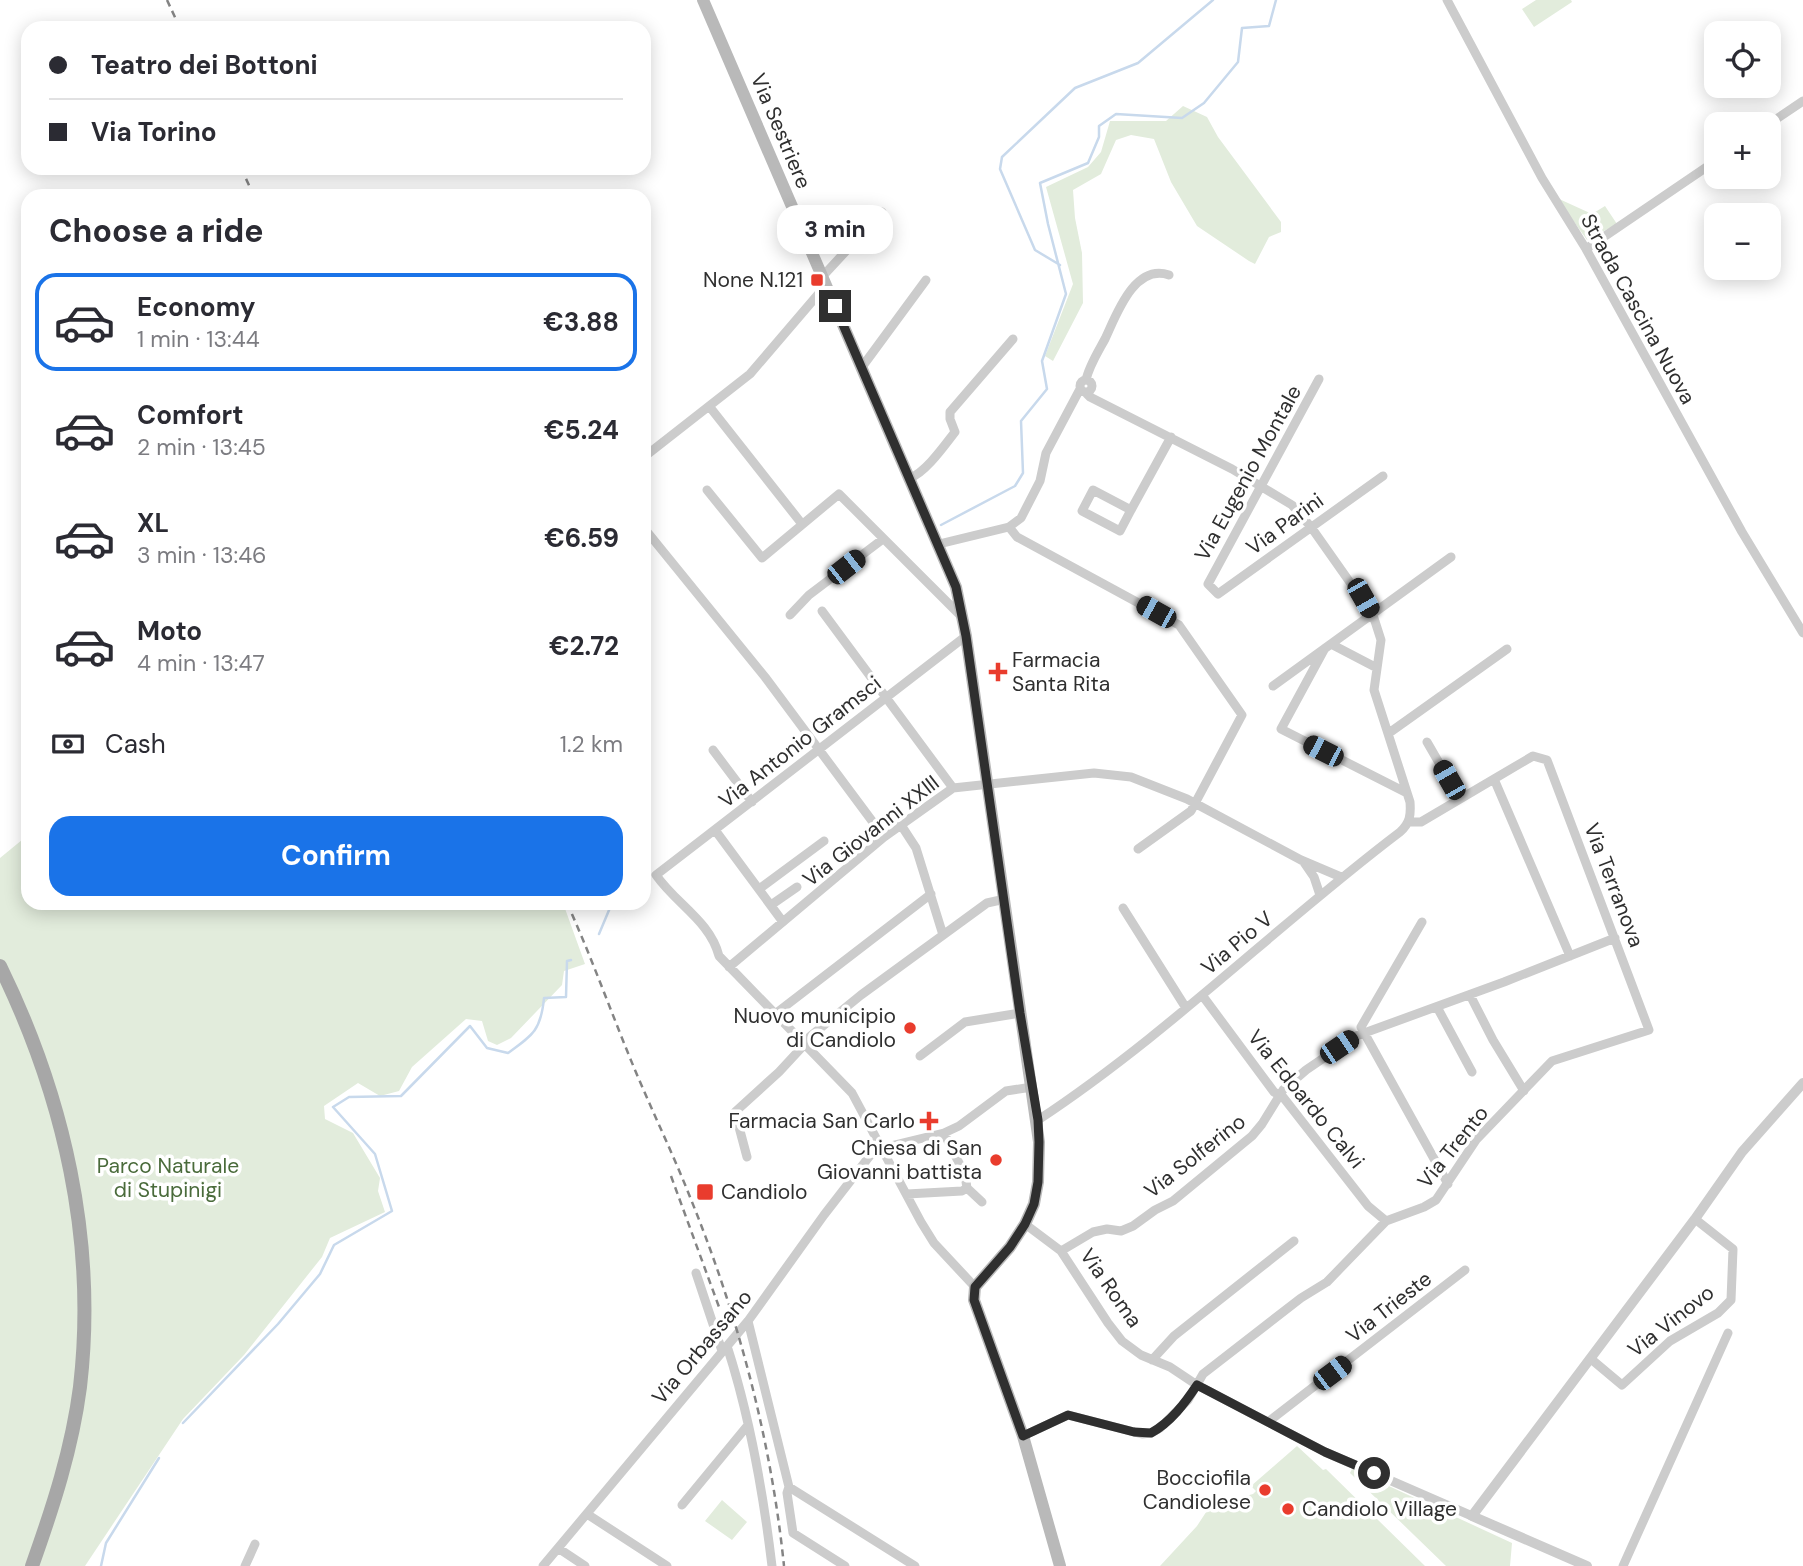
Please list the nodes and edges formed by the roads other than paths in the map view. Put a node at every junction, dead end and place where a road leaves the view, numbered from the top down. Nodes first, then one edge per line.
1 (704, 0) edge
2 (1447, 0) edge
3 (1803, 101) edge
4 (1781, 116) edge
5 (1704, 169) edge
6 (882, 212) dead end
7 (1586, 249) junction
8 (1169, 275) dead end
9 (926, 280) dead end
10 (825, 283) junction
11 (1013, 339) dead end
12 (862, 367) junction
13 (1319, 379) dead end
14 (1086, 387) junction
15 (709, 406) junction
16 (1171, 437) junction
17 (651, 452) edge
18 (1383, 475) dead end
19 (909, 478) junction
20 (1261, 486) junction
21 (707, 490) dead end
22 (1131, 510) junction
23 (802, 524) junction
24 (1009, 527) junction
25 (1311, 527) junction
26 (651, 537) edge
27 (883, 539) junction
28 (939, 544) junction
29 (1451, 556) dead end
30 (1208, 584) joint
31 (822, 611) dead end
32 (1372, 614) junction
33 (790, 615) dead end
34 (962, 617) junction
35 (1803, 633) edge
36 (966, 636) junction
37 (1328, 646) junction
38 (1507, 649) dead end
39 (1377, 668) junction
40 (1273, 686) dead end
41 (886, 696) junction
42 (1389, 733) junction
43 (1427, 742) dead end
44 (820, 749) junction
45 (713, 750) dead end
46 (1540, 756) joint
47 (1494, 779) junction
48 (988, 785) junction
49 (953, 788) junction
50 (1407, 793) junction
51 (1460, 799) junction
52 (752, 802) junction
53 (1196, 804) junction
54 (1409, 822) junction
55 (901, 825) junction
56 (715, 830) junction
57 (884, 837) junction
58 (824, 841) dead end
59 (1138, 849) dead end
60 (1301, 860) junction
61 (1341, 877) junction
62 (797, 887) dead end
63 (759, 889) junction
64 (931, 894) junction
65 (1320, 895) junction
66 (1005, 899) junction
67 (771, 905) junction
68 (1123, 908) dead end
69 (783, 922) junction
70 (1422, 922) dead end
71 (943, 935) junction
72 (1615, 938) junction
73 (1570, 956) junction
74 (0, 966) edge
75 (729, 967) junction
76 (1202, 995) junction
77 (1470, 995) junction
78 (1437, 1007) junction
79 (1186, 1008) junction
80 (1020, 1013) junction
81 (775, 1014) junction
82 (1649, 1030) joint
83 (1364, 1032) junction
84 (803, 1044) junction
85 (920, 1056) dead end
86 (1472, 1072) dead end
87 (1803, 1083) edge
88 (1032, 1087) junction
89 (1524, 1091) junction
90 (1279, 1095) junction
91 (1038, 1120) junction
92 (944, 1133) junction
93 (882, 1148) junction
94 (747, 1157) dead end
95 (1448, 1184) junction
96 (967, 1188) junction
97 (907, 1194) junction
98 (982, 1202) dead end
99 (1695, 1219) junction
100 (1386, 1221) junction
101 (1025, 1224) junction
102 (1294, 1241) dead end
103 (1061, 1251) junction
104 (1465, 1270) dead end
105 (696, 1273) dead end
106 (975, 1287) junction
107 (748, 1321) junction
108 (1728, 1333) dead end
109 (724, 1348) junction
110 (1591, 1359) junction
111 (1152, 1360) junction
112 (1197, 1385) junction
113 (1268, 1422) junction
114 (748, 1425) junction
115 (1023, 1436) junction
116 (789, 1487) junction
117 (682, 1505) dead end
118 (587, 1514) junction
119 (1472, 1516) junction
120 (255, 1544) dead end
121 (558, 1548) junction
122 (33, 1566) edge
123 (245, 1566) edge
124 (544, 1566) edge
125 (585, 1566) edge
126 (667, 1566) edge
127 (772, 1566) edge
128 (845, 1566) edge
129 (915, 1566) edge
130 (1060, 1566) edge
131 (1587, 1566) edge
132 (1623, 1566) edge

1 - 10 main road, Via Sestriere
2 - 7 street, Strada Cascina Nuova
3 - 4 street
5 - 7 street
6 - 10 street
7 - 35 street, Strada Cascina Nuova
8 - 14 street
9 - 12 street
10 - 12 main road, Via Sestriere
10 - 15 street
11 - 19 street
12 - 19 main road, Via Sestriere
13 - 20 street, Via Eugenio Montale
14 - 16 street
14 - 24 street
15 - 17 street
15 - 23 street
16 - 20 street
16 - 22 street
18 - 25 street, Via Parini
19 - 28 main road, Via Sestriere
20 - 25 street
20 - 30 street, Via Eugenio Montale
21 - 23 street
22 - 22 street
23 - 27 street
24 - 28 street
24 - 53 street
25 - 30 street, Via Parini
25 - 32 street
26 - 44 street
27 - 33 street
27 - 34 street
28 - 34 main road, Via Sestriere
29 - 32 street
31 - 41 street
32 - 37 street
32 - 39 street
34 - 36 main road, Via Sestriere
36 - 41 street, Via Antonio Gramsci
36 - 48 main road, Via Sestriere
37 - 39 street
37 - 40 street
37 - 50 street
38 - 42 street
39 - 42 street
41 - 44 street, Via Antonio Gramsci
41 - 49 street
42 - 50 street
43 - 51 street
44 - 52 street, Via Antonio Gramsci
44 - 57 street
45 - 52 street
46 - 47 street, Via Pio V
46 - 72 street, Via Terranova
47 - 51 street, Via Pio V
47 - 73 street
48 - 49 street, Via Giovanni XXIII
48 - 53 street, Via Giovanni XXIII
48 - 66 main road, Via Sestriere
49 - 55 street, Via Giovanni XXIII
50 - 54 street
51 - 54 street, Via Pio V
52 - 56 street, Via Antonio Gramsci
53 - 59 street
53 - 60 street, Via Giovanni XXIII
54 - 61 street, Via Pio V
55 - 57 street, Via Giovanni XXIII
55 - 64 street
56 - 63 street
56 - 75 street, Via Antonio Gramsci
57 - 69 street, Via Giovanni XXIII
58 - 63 street, Via Giovanni XXIII
60 - 61 street, Via Giovanni XXIII
60 - 65 street
61 - 65 street, Via Pio V
62 - 67 street, Via Giovanni XXIII
63 - 67 street
64 - 71 street
64 - 81 street
65 - 76 street, Via Pio V
66 - 71 street
66 - 80 main road, Via Sestriere
67 - 69 street
68 - 79 street
69 - 75 street, Via Giovanni XXIII
70 - 83 street
71 - 84 street
72 - 73 street, Via Solferino
72 - 82 street, Via Terranova
73 - 77 street, Via Solferino
74 - 122 main road
75 - 81 street
76 - 79 street, Via Pio V
76 - 90 street, Via Edoardo Calvi
77 - 78 street, Via Solferino
77 - 89 street
78 - 83 street, Via Solferino
78 - 86 street
79 - 91 street, Via Pio V
80 - 85 street
80 - 88 main road, Via Sestriere
81 - 84 street
82 - 89 street, Via Trento
83 - 90 street, Via Solferino
83 - 95 street
84 - 93 street
84 - 94 street
87 - 99 street, Via Vinovo
88 - 91 main road, Via Sestriere
88 - 92 street
89 - 95 street, Via Trento
90 - 100 street, Via Edoardo Calvi
90 - 103 street, Via Solferino
91 - 101 main road, Via Sestriere
92 - 93 street
92 - 96 street
93 - 97 street
93 - 107 street, Via Orbassano
95 - 100 street, Via Trento
96 - 97 street
96 - 98 street
97 - 106 street
99 - 110 street, Via Vinovo
99 - 110 street, Via Vinovo
100 - 112 street, Via Trento
101 - 103 street, Via Roma
101 - 106 main road, Via Sestriere
102 - 111 street
103 - 111 street, Via Roma
104 - 113 street, Via Trieste
105 - 109 street
106 - 115 main road
107 - 109 street, Via Orbassano
107 - 116 street
108 - 132 street
109 - 114 street
109 - 118 street, Via Orbassano
110 - 119 street, Via Vinovo
111 - 112 street, Via Roma
112 - 113 street, Via Roma
112 - 115 street, Via Trento
113 - 119 street, Via Roma
114 - 117 street
114 - 127 street
115 - 130 main road
116 - 128 street
116 - 129 street
118 - 121 street, Via Orbassano
118 - 126 street
119 - 131 street, Via Roma
120 - 123 street
121 - 124 street, Via Orbassano
121 - 125 street

